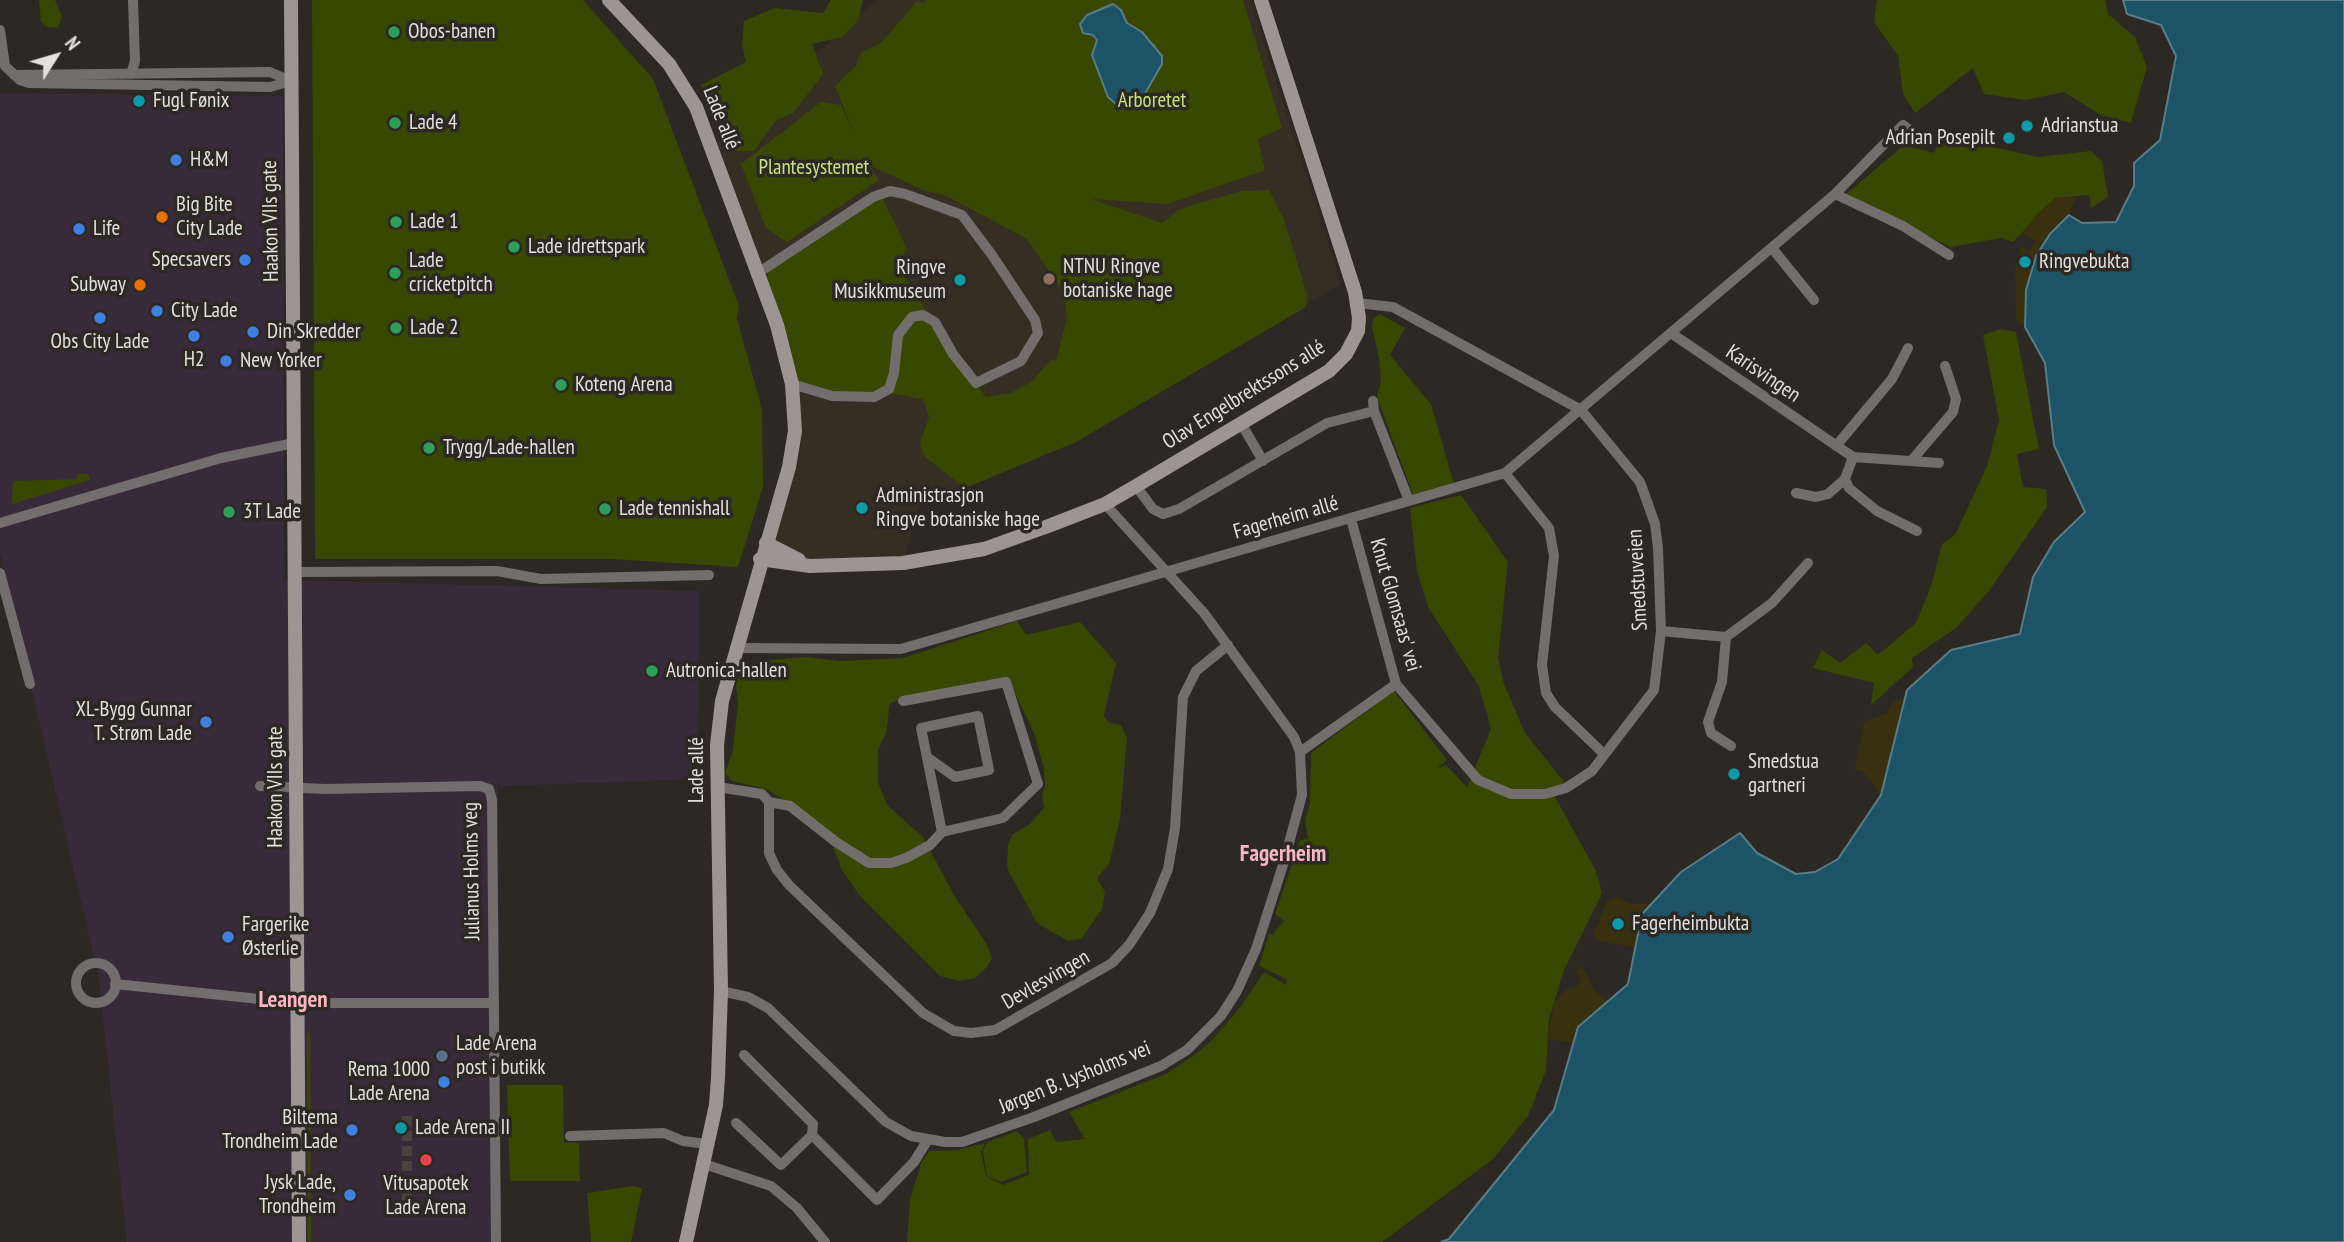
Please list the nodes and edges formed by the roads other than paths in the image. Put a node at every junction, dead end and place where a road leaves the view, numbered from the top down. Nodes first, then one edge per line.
1 (133, 0) edge
2 (291, 0) edge
3 (610, 0) edge
4 (1261, 0) edge
5 (0, 30) edge
6 (131, 74) junction
7 (14, 75) junction
8 (291, 81) junction
9 (1917, 136) dead end
10 (1835, 194) junction
11 (1772, 248) junction
12 (1949, 255) dead end
13 (758, 273) junction
14 (1814, 300) dead end
15 (1357, 303) junction
16 (1671, 333) junction
17 (1908, 348) dead end
18 (1945, 366) dead end
19 (792, 384) junction
20 (1581, 410) junction
21 (1241, 423) junction
22 (294, 443) junction
23 (1836, 446) junction
24 (1853, 457) junction
25 (1913, 460) junction
26 (1263, 461) junction
27 (1940, 463) dead end
28 (1505, 473) junction
29 (1845, 479) junction
30 (1136, 486) junction
31 (1796, 493) dead end
32 (1409, 501) junction
33 (1105, 504) junction
34 (1351, 519) junction
35 (0, 523) edge
36 (1917, 531) dead end
37 (766, 543) junction
38 (760, 559) junction
39 (1808, 563) dead end
40 (810, 566) junction
41 (295, 572) junction
42 (1168, 572) junction
43 (0, 573) edge
44 (709, 575) dead end
45 (1661, 631) junction
46 (1726, 637) junction
47 (1228, 645) junction
48 (735, 648) junction
49 (30, 684) dead end
50 (1396, 684) junction
51 (903, 701) dead end
52 (1731, 746) dead end
53 (1300, 752) junction
54 (1604, 754) junction
55 (927, 757) junction
56 (260, 786) dead end
57 (718, 787) junction
58 (305, 788) junction
59 (769, 802) junction
60 (942, 832) junction
61 (115, 984) dead end
62 (720, 991) junction
63 (298, 1003) junction
64 (493, 1003) junction
65 (744, 1055) dead end
66 (736, 1124) dead end
67 (811, 1135) junction
68 (570, 1136) dead end
69 (928, 1141) junction
70 (707, 1144) junction
71 (704, 1164) junction
72 (299, 1242) edge
73 (496, 1242) edge
74 (687, 1242) edge
75 (825, 1242) edge

1 - 6 street
2 - 8 street, Haakon VIIs gate
3 - 13 street, Lade allé
4 - 15 street, Olav Engelbrektssons allé
5 - 7 street
6 - 7 street
6 - 8 street
7 - 8 street
8 - 22 street, Haakon VIIs gate
9 - 10 street, Fagerheim allé
10 - 11 street, Fagerheim allé
10 - 12 street
11 - 14 street
11 - 16 street, Fagerheim allé
13 - 19 street, Lade allé
13 - 19 street
15 - 20 street, Smedstuveien
15 - 21 street, Olav Engelbrektssons allé
16 - 20 street, Fagerheim allé
16 - 23 street, Karisvingen
17 - 23 street
18 - 25 street
19 - 37 street, Lade allé
20 - 28 street, Fagerheim allé
20 - 45 street, Smedstuveien
21 - 26 street
21 - 30 street, Olav Engelbrektssons allé
22 - 35 street
22 - 41 street, Haakon VIIs gate
23 - 24 street, Karisvingen
24 - 25 street
24 - 29 street
25 - 27 street
26 - 30 street
26 - 32 street
28 - 32 street, Fagerheim allé
28 - 54 street
29 - 31 street
29 - 36 street
30 - 33 street, Olav Engelbrektssons allé
32 - 34 street, Fagerheim allé
33 - 40 street, Olav Engelbrektssons allé
33 - 42 street, Jørgen B. Lysholms vei
34 - 42 street, Fagerheim allé
34 - 50 street, Knut Glomsaas' vei
37 - 38 street, Lade allé
37 - 40 street, Olav Engelbrektssons allé
38 - 40 street, Olav Engelbrektssons allé
38 - 48 street, Lade allé
39 - 46 street
41 - 44 street
41 - 58 street, Haakon VIIs gate
42 - 47 street, Jørgen B. Lysholms vei
42 - 48 street, Fagerheim allé
43 - 49 street
45 - 46 street
45 - 54 street, Smedstuveien
46 - 52 street
47 - 53 street, Jørgen B. Lysholms vei
47 - 59 street, Devlesvingen
48 - 57 street, Lade allé
50 - 53 street
50 - 54 street, Knut Glomsaas' vei
51 - 60 street
53 - 69 street, Jørgen B. Lysholms vei
55 - 55 street
55 - 60 street
56 - 58 street
57 - 59 street
57 - 62 street, Lade allé
58 - 63 street, Haakon VIIs gate
58 - 64 street, Julianus Holms veg
59 - 60 street
61 - 63 street
62 - 69 street, Jørgen B. Lysholms vei
62 - 70 street, Lade allé
63 - 64 street
63 - 72 street, Haakon VIIs gate
64 - 73 street, Julianus Holms veg
65 - 67 street
66 - 67 street
67 - 69 street
68 - 70 street
70 - 71 street, Lade allé
71 - 74 street, Lade allé
71 - 75 street

